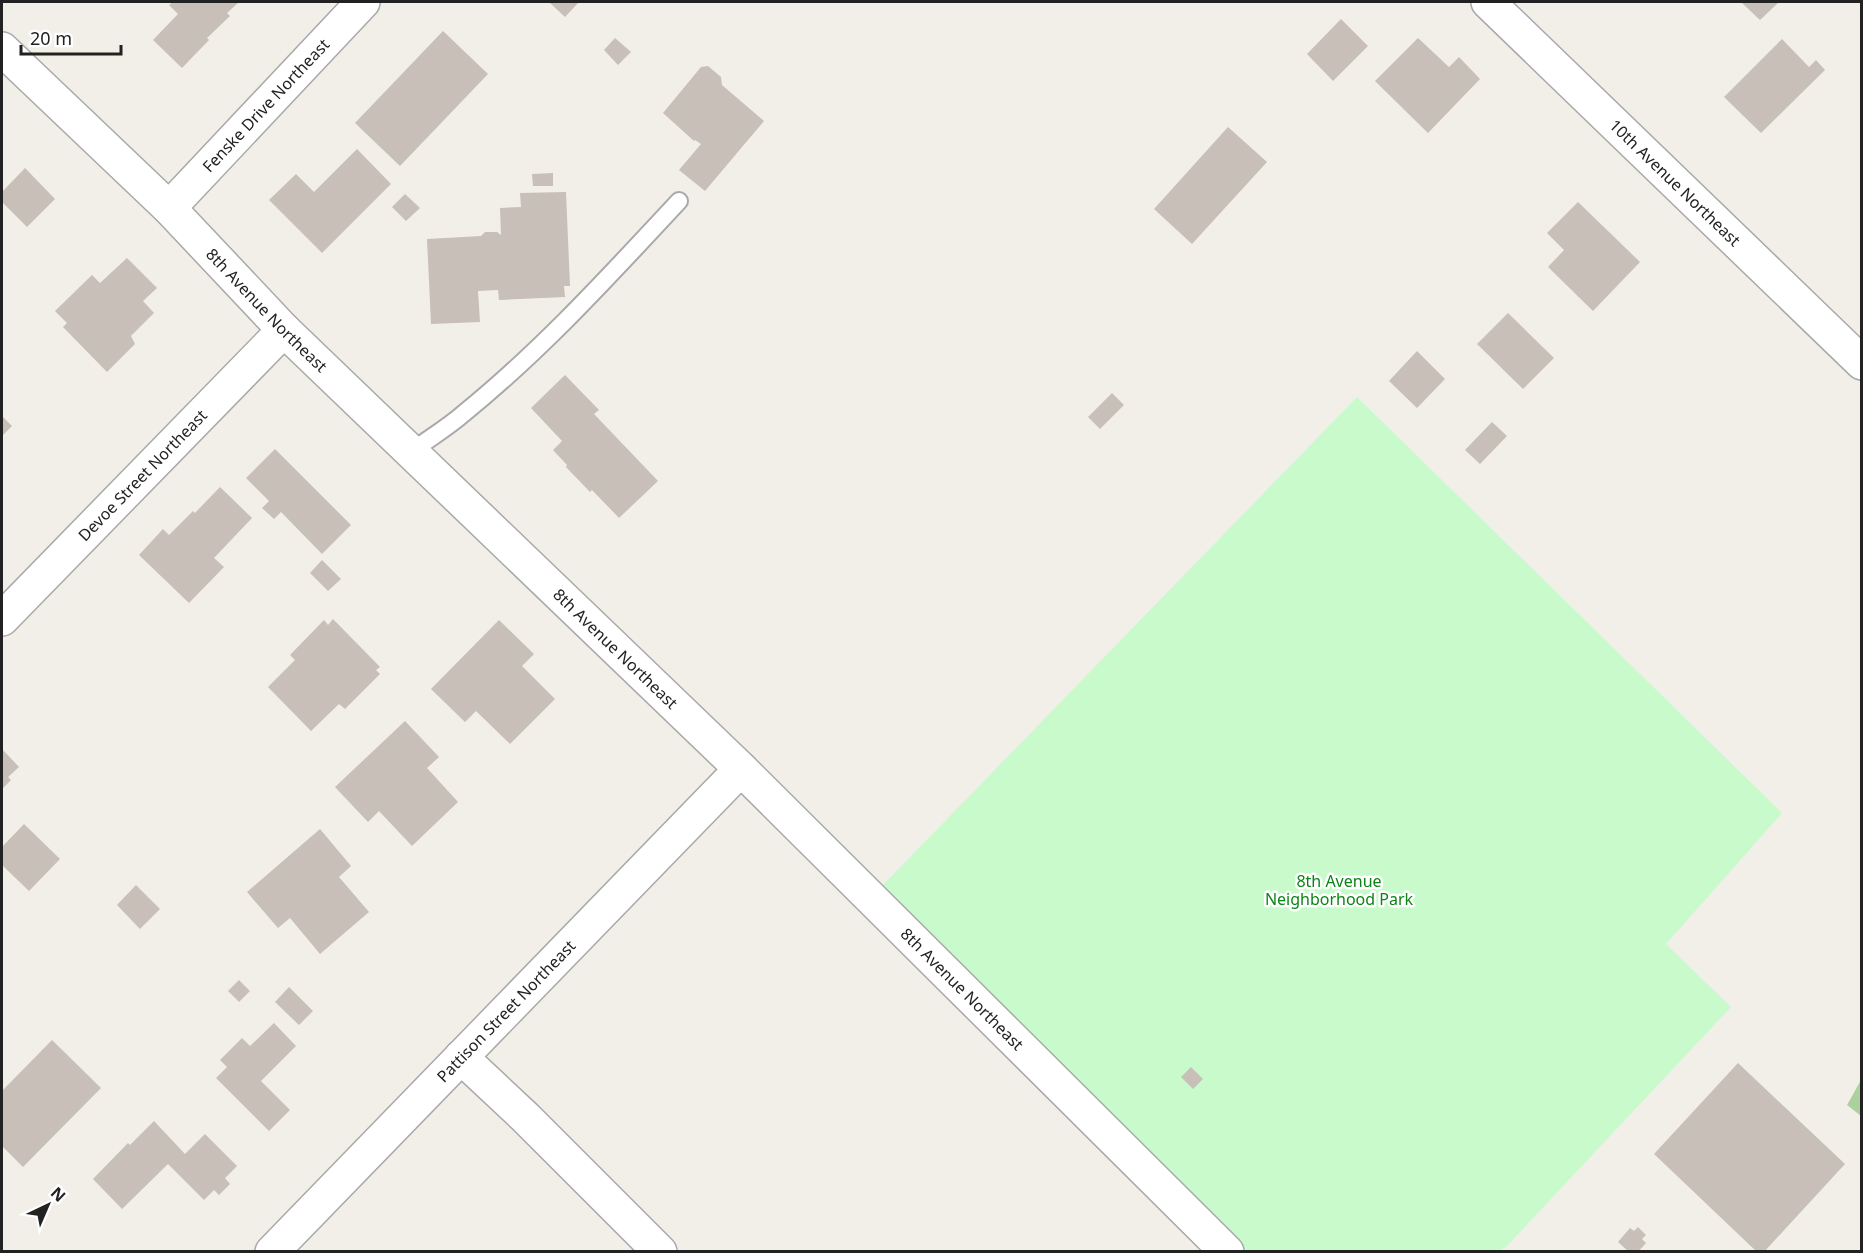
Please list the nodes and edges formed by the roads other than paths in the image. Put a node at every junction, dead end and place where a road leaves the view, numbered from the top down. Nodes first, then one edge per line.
1 (363, 2) edge
2 (1488, 2) edge
3 (2, 49) edge
4 (679, 201) dead end
5 (170, 208) junction
6 (284, 330) junction
7 (1862, 363) edge
8 (411, 452) junction
9 (2, 619) edge
10 (741, 769) junction
11 (461, 1057) junction
12 (272, 1251) edge
13 (660, 1251) edge
14 (1227, 1251) edge

1 - 5 street, Fenske Drive Northeast
2 - 7 street, 10th Avenue Northeast
3 - 5 street, 8th Avenue Northeast
4 - 8 lane
5 - 6 street, 8th Avenue Northeast
6 - 8 street, 8th Avenue Northeast
6 - 9 street, Devoe Street Northeast
8 - 10 street, 8th Avenue Northeast
10 - 11 street, Pattison Street Northeast
10 - 14 street, 8th Avenue Northeast
11 - 12 street, Pattison Street Northeast
11 - 13 street

